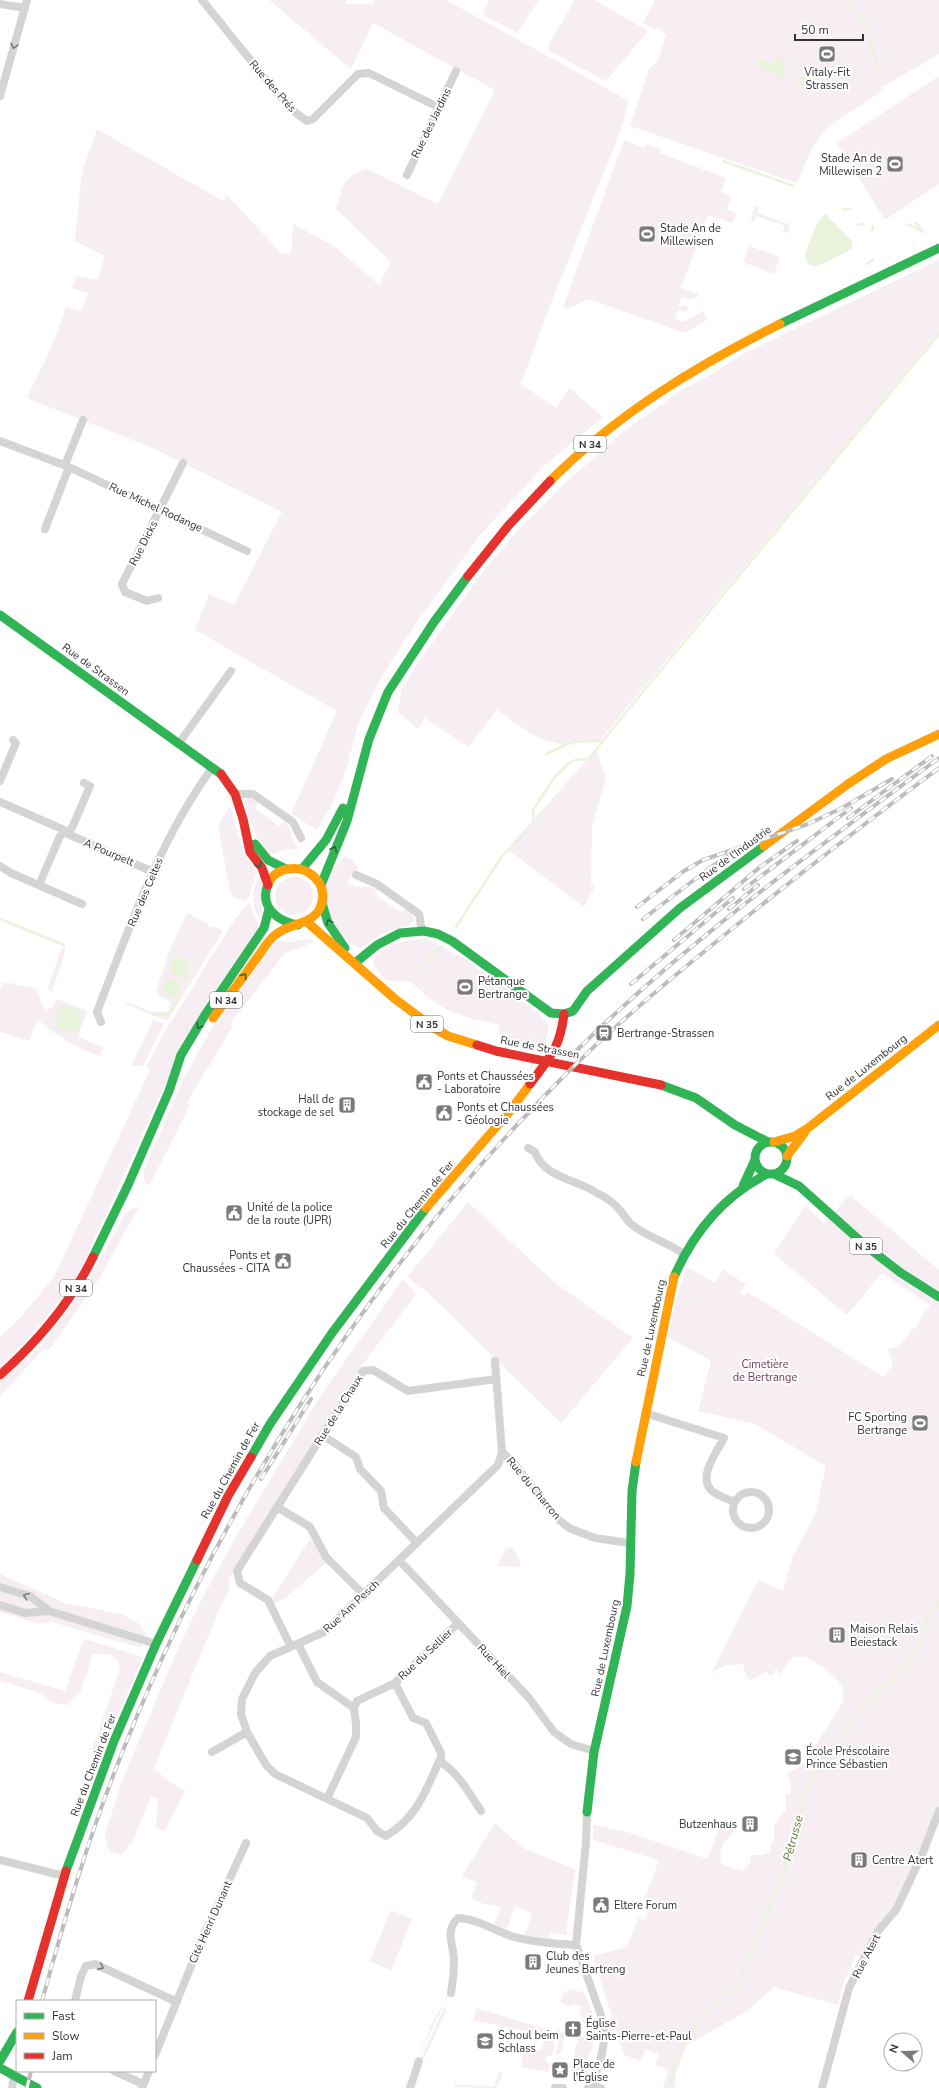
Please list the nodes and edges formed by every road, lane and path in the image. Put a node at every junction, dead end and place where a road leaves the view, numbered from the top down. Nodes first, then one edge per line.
1 (202, 0) edge
2 (0, 4) edge
3 (26, 4) edge
4 (456, 71) dead end
5 (0, 96) edge
6 (438, 107) junction
7 (406, 175) dead end
8 (939, 248) edge
9 (83, 420) dead end
10 (0, 441) edge
11 (183, 463) dead end
12 (67, 466) junction
13 (160, 508) junction
14 (45, 529) dead end
15 (248, 551) dead end
16 (158, 598) dead end
17 (0, 615) edge
18 (231, 671) dead end
19 (939, 734) edge
20 (13, 740) dead end
21 (179, 743) junction
22 (212, 768) junction
23 (361, 768) junction
24 (0, 781) edge
25 (84, 783) dead end
26 (235, 794) junction
27 (0, 802) edge
28 (243, 819) junction
29 (66, 832) junction
30 (301, 838) dead end
31 (0, 866) edge
32 (286, 869) junction
33 (302, 869) junction
34 (154, 872) junction
35 (356, 875) dead end
36 (39, 885) junction
37 (268, 885) junction
38 (321, 885) junction
39 (322, 902) junction
40 (82, 904) dead end
41 (269, 909) junction
42 (302, 923) junction
43 (422, 931) junction
44 (355, 963) junction
45 (564, 1014) junction
46 (102, 1022) dead end
47 (939, 1026) edge
48 (169, 1091) junction
49 (735, 1125) junction
50 (808, 1128) junction
51 (771, 1142) junction
52 (528, 1148) dead end
53 (787, 1156) junction
54 (755, 1158) junction
55 (785, 1166) junction
56 (771, 1174) junction
57 (799, 1186) junction
58 (742, 1187) junction
59 (684, 1254) junction
60 (939, 1297) edge
61 (495, 1361) dead end
62 (0, 1375) edge
63 (496, 1379) junction
64 (645, 1413) junction
65 (322, 1435) junction
66 (502, 1452) junction
67 (735, 1502) junction
68 (277, 1507) junction
69 (417, 1543) junction
70 (629, 1543) junction
71 (399, 1560) junction
72 (0, 1587) edge
73 (363, 1594) junction
74 (0, 1605) edge
75 (49, 1610) junction
76 (458, 1623) junction
77 (156, 1644) junction
78 (294, 1645) junction
79 (395, 1682) junction
80 (354, 1708) junction
81 (247, 1732) junction
82 (212, 1752) dead end
83 (594, 1752) junction
84 (439, 1761) junction
85 (327, 1799) junction
86 (481, 1811) dead end
87 (939, 1811) edge
88 (587, 1812) joint
89 (246, 1843) dead end
90 (0, 1860) edge
91 (64, 1876) junction
92 (576, 1944) junction
93 (451, 1993) dead end
94 (28, 2000) edge
95 (75, 2000) edge
96 (176, 2002) junction
97 (16, 2034) edge
98 (156, 2052) edge
99 (0, 2061) edge
100 (419, 2061) dead end
101 (0, 2068) edge
102 (116, 2072) edge
103 (149, 2072) edge
104 (14, 2076) junction
105 (143, 2086) edge
106 (590, 2086) edge
107 (12, 2088) edge
108 (37, 2088) edge
109 (410, 2088) edge
110 (555, 2088) edge
111 (563, 2088) edge
112 (601, 2088) edge
113 (822, 2088) edge

1 - 6 street, Rue des Prés
2 - 3 street
3 -> 5 street
4 - 6 street, Rue des Jardins
6 - 7 street, Rue des Jardins
8 - 23 main road, N 34
9 - 12 street
10 - 12 street, Rue Michel Rodange
11 - 13 street, Rue Dicks
12 - 13 street, Rue Michel Rodange
12 - 14 street
13 - 15 street, Rue Michel Rodange
13 - 16 street, Rue Dicks
17 - 21 main road, Rue de Strassen
18 - 21 street
19 - 45 main road, Rue de l'Industrie
20 - 24 street
21 - 22 main road, Rue de Strassen
22 - 26 main road, Rue de Strassen
22 - 34 street, Rue des Celtes
23 - 33 main road, N 34
38 -> 23 main road, N 34
25 - 29 street
26 - 28 main road, Rue de Strassen
26 - 30 street
27 - 29 street, A Pourpelt
28 - 32 main road, Rue de Strassen
28 -> 37 main road, Rue de Strassen
29 - 34 street, A Pourpelt
29 - 36 street
31 - 36 street
32 - 33 main road
32 - 37 main road
33 - 38 main road
34 - 46 street, Rue des Celtes
35 - 43 street
36 - 40 street
37 - 41 main road, N 34
38 - 39 main road, N 34
39 - 42 main road, N 34
44 -> 39 main road, Rue de Strassen / N 35
41 - 42 main road
41 -> 48 main road, N 34
42 - 44 main road, Rue de Strassen / N 35
48 -> 42 main road, N 34
43 - 44 main road
43 - 45 main road
44 - 49 main road, Rue de Strassen / N 35
45 - 77 main road, Rue du Chemin de Fer
47 - 50 main road, Rue de Luxembourg
48 - 62 main road, N 34
49 - 51 main road, Rue de Strassen / N 35
49 - 54 main road, Rue de Strassen / N 35
50 - 51 main road, Rue de Luxembourg
50 - 53 main road, Rue de Luxembourg
51 - 53 main road
51 - 54 main road
52 - 59 street
53 - 55 main road
54 - 56 main road
54 - 58 main road, Rue de Luxembourg
55 - 56 main road
55 - 57 main road, N 35
56 - 57 main road, N 35
56 - 58 main road, Rue de Luxembourg
57 - 60 main road, N 35
58 - 59 main road, Rue de Luxembourg
59 - 64 main road, Rue de Luxembourg
61 - 63 street, Rue du Charron
63 - 65 street, Rue de la Chaux
63 - 66 street, Rue du Charron
64 - 67 street
64 - 70 main road, Rue de Luxembourg
65 - 68 street, Rue de la Chaux
65 - 69 street
66 - 69 street, Rue Am Pesch
66 - 70 street, Rue du Charron
67 - 67 street
68 - 73 street
68 - 78 street, Rue de la Chaux
69 - 71 street, Rue Am Pesch
70 - 83 main road, Rue de Luxembourg
71 - 73 street, Rue Am Pesch
71 - 76 street, Rue Hiel
75 -> 72 street
73 - 78 street, Rue Am Pesch
74 - 75 street
75 - 77 street
76 - 79 street, Rue du Sellier
76 - 83 street, Rue Hiel
77 - 91 main road, Rue du Chemin de Fer
78 - 80 street, Rue de la Chaux
78 - 81 street, Rue Am Pesch
79 - 80 street, Rue du Sellier
79 - 84 street
80 - 85 street
81 - 82 street
81 - 85 street, Rue Am Pesch
83 - 88 main road, Rue de Luxembourg
84 - 85 street, Rue Am Pesch
84 - 86 street
87 - 113 street, Rue Atert
88 - 92 street, Rue de Luxembourg
89 - 96 street, Cité Henri Dunant
90 - 91 street
91 - 94 main road, Rue du Chemin de Fer
92 - 93 street
92 - 106 street, Rue de Luxembourg
95 -> 96 street
96 - 98 street, Cité Henri Dunant
97 - 99 main road
100 - 109 street
101 - 104 main road
102 - 105 street
103 - 105 street
104 - 107 street
104 - 108 main road
106 - 112 street
110 - 111 street

